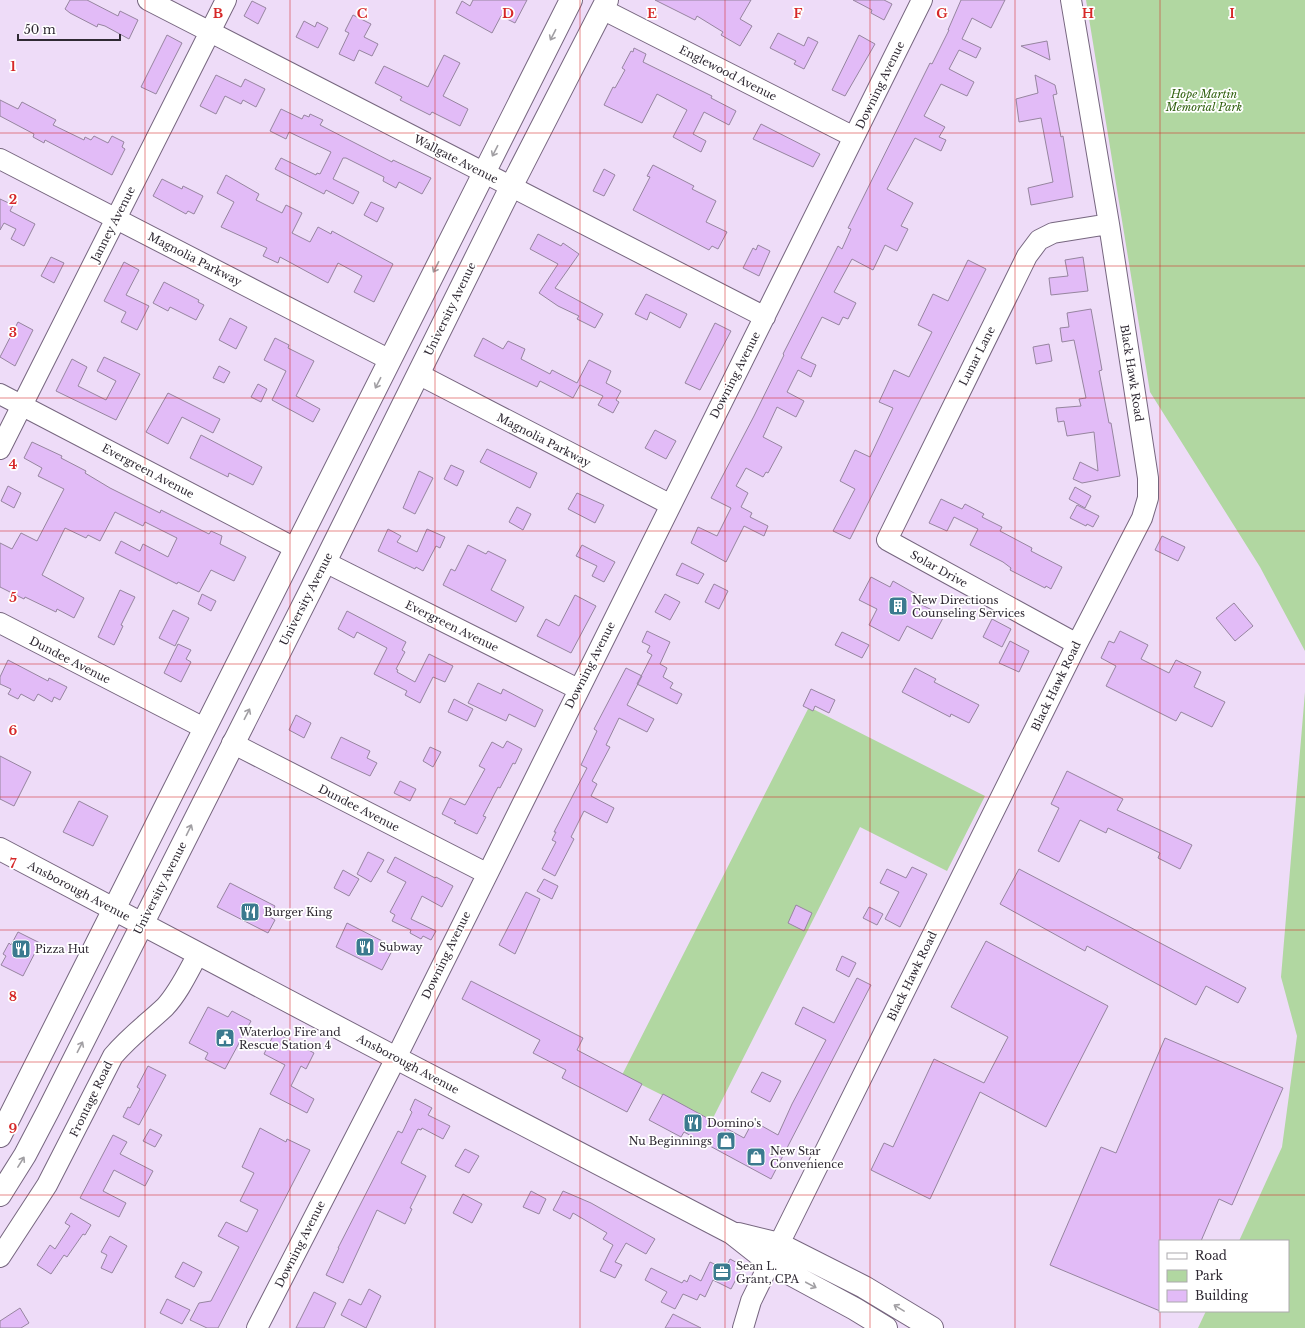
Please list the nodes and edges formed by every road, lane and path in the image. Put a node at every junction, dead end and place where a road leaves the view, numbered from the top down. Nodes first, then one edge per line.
1 (148, 0) edge
2 (226, 0) edge
3 (571, 0) edge
4 (922, 0) edge
5 (1071, 0) edge
6 (604, 4) edge
7 (210, 32) junction
8 (854, 137) junction
9 (0, 159) edge
10 (484, 173) junction
11 (511, 187) junction
12 (116, 218) junction
13 (1109, 224) junction
14 (765, 317) junction
15 (390, 360) junction
16 (418, 374) junction
17 (0, 394) edge
18 (22, 405) junction
19 (0, 449) edge
20 (670, 505) junction
21 (886, 540) joint
22 (295, 548) junction
23 (325, 562) junction
24 (0, 623) edge
25 (1076, 644) junction
26 (578, 689) junction
27 (204, 728) junction
28 (232, 743) junction
29 (0, 849) edge
30 (486, 873) junction
31 (113, 910) junction
32 (142, 925) junction
33 (198, 954) junction
34 (396, 1058) junction
35 (0, 1136) edge
36 (0, 1195) edge
37 (774, 1253) junction
38 (0, 1257) edge
39 (257, 1328) edge
40 (743, 1328) edge
41 (886, 1328) edge
42 (932, 1328) edge

1 - 7 street, Wallgate Avenue
2 - 7 street, Janney Avenue
3 -> 10 main road
4 - 8 street, Downing Avenue
5 - 13 street, Black Hawk Road
6 - 8 street, Englewood Avenue
6 - 11 main road, University Avenue
7 - 10 street, Wallgate Avenue
7 - 12 street, Janney Avenue
8 - 14 street, Downing Avenue
9 - 12 street, Magnolia Parkway
10 - 11 street, Wallgate Avenue
10 -> 15 main road
11 - 14 street, Wallgate Avenue
11 - 16 main road, University Avenue
12 - 15 street, Magnolia Parkway
12 - 18 street, Janney Avenue
13 - 21 street, Lunar Lane
13 - 25 street, Black Hawk Road
14 - 20 street, Downing Avenue
15 -> 22 main road
16 - 20 street, Magnolia Parkway
16 - 23 main road, University Avenue
17 - 18 street, Evergreen Avenue
18 - 19 street, Janney Avenue
18 - 22 street, Evergreen Avenue
20 - 26 street, Downing Avenue
21 - 25 street, Solar Drive
22 - 27 main road
23 - 26 street, Evergreen Avenue
28 -> 23 main road, University Avenue
24 - 27 street, Dundee Avenue
25 - 37 street, Black Hawk Road
26 - 30 street, Downing Avenue
27 - 31 main road
28 - 30 street, Dundee Avenue
32 -> 28 main road, University Avenue
29 - 31 main road, Ansborough Avenue
30 - 34 street, Downing Avenue
31 - 32 main road, Ansborough Avenue
31 - 35 main road
32 - 33 main road, Ansborough Avenue
36 -> 32 main road, University Avenue
33 - 34 main road, Ansborough Avenue
33 - 38 street, Frontage Road
34 - 37 main road, Ansborough Avenue
34 - 39 street, Downing Avenue
37 - 40 street, Black Hawk Road
37 -> 41 main road, Ansborough Avenue
42 -> 37 main road, Ansborough Avenue

